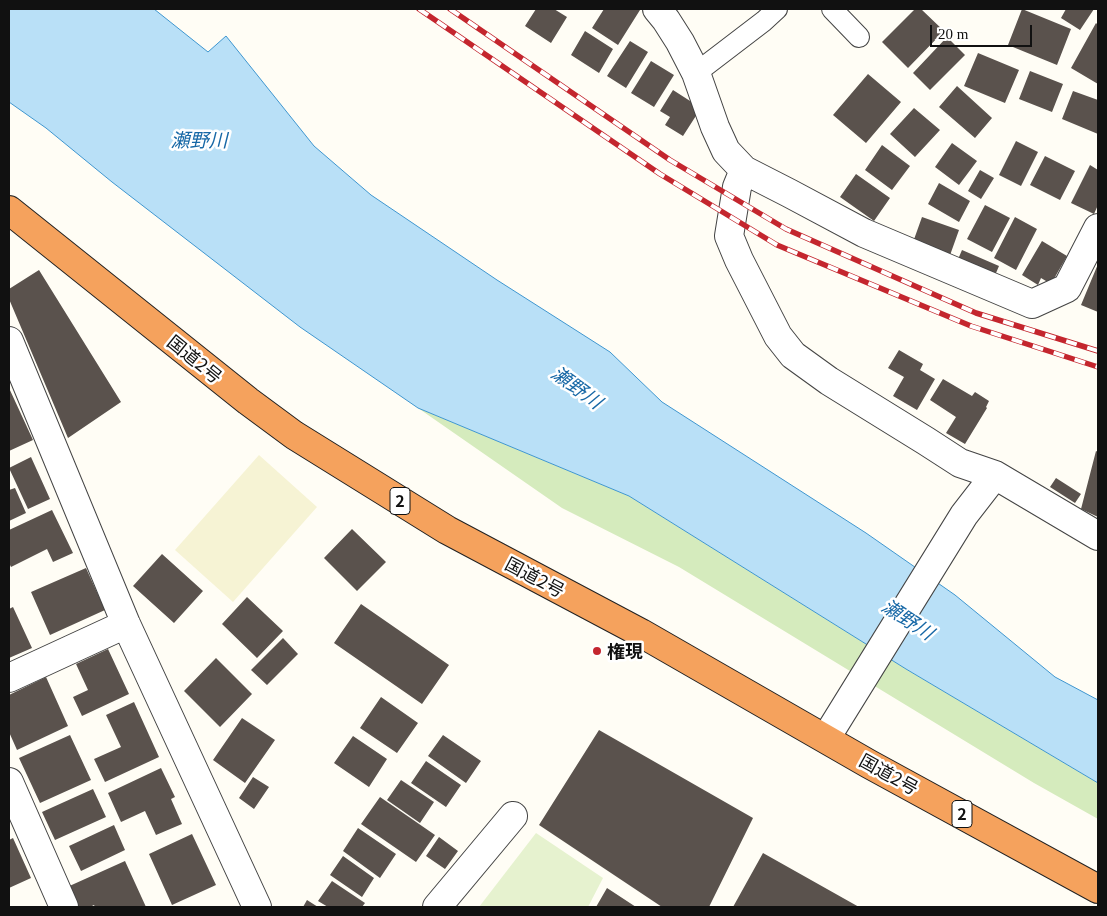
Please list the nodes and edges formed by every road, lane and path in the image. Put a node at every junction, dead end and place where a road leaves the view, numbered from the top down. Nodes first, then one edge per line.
1 (657, 9) edge
2 (777, 9) edge
3 (832, 9) edge
4 (859, 37) dead end
5 (696, 73) junction
6 (744, 170) junction
7 (9, 210) edge
8 (1098, 228) edge
9 (9, 342) edge
10 (995, 474) junction
11 (1098, 536) edge
12 (126, 624) junction
13 (9, 678) edge
14 (826, 738) junction
15 (9, 782) edge
16 (513, 816) dead end
17 (1098, 889) edge
18 (64, 907) edge
19 (257, 907) edge
20 (437, 907) edge

1 - 5 street
2 - 5 lane
3 - 4 lane
5 - 6 street
6 - 8 street
6 - 10 street
7 - 14 highway, 国道2号 / 2
9 - 12 street
10 - 11 street
10 - 14 street
12 - 13 street
12 - 19 street
14 - 17 highway, 国道2号 / 2
15 - 18 street
16 - 20 street

